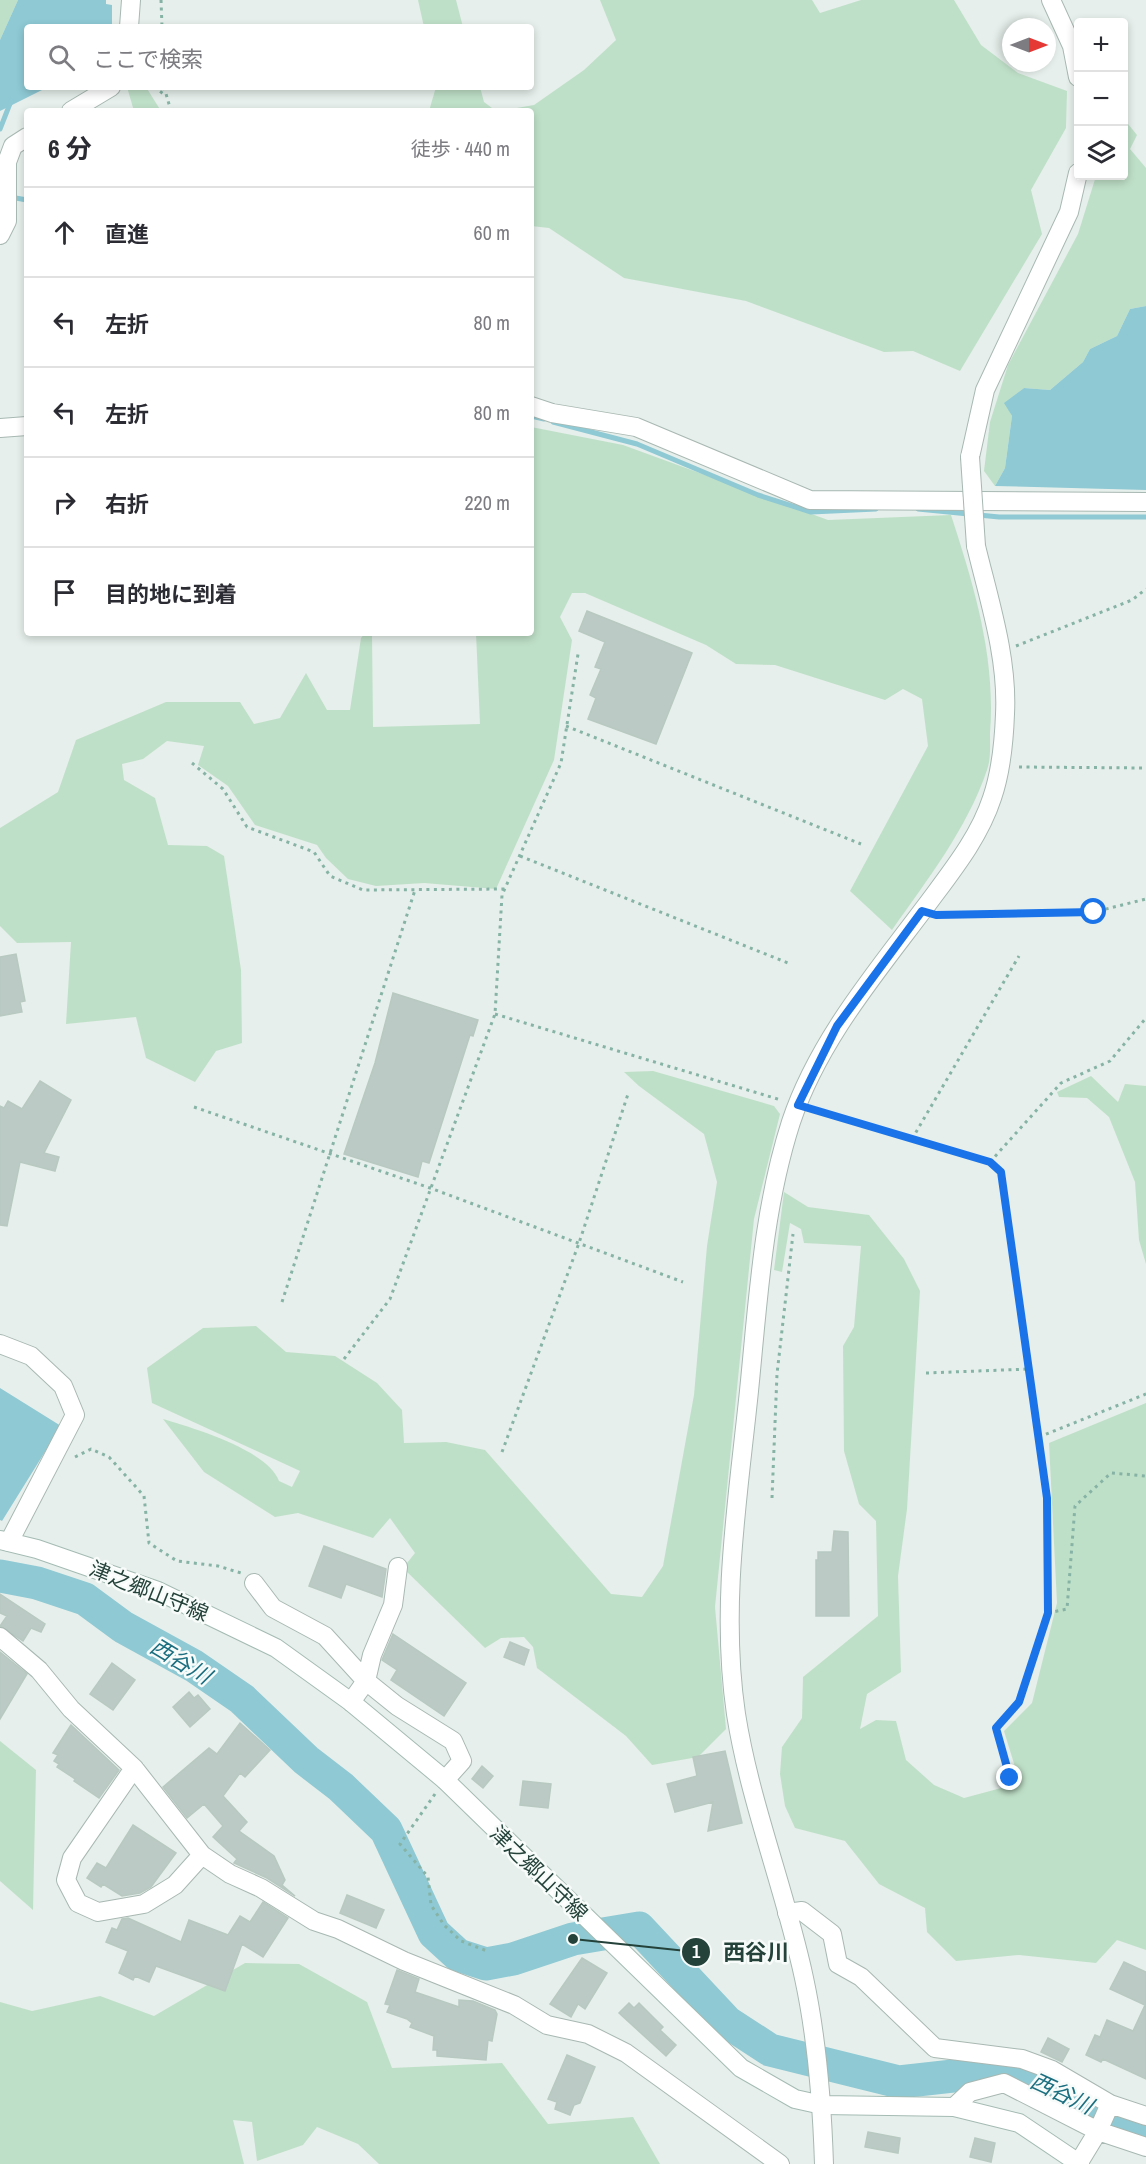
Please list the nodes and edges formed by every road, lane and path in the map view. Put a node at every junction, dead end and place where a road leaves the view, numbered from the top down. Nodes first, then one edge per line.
1 (131, 0) edge
2 (161, 0) edge
3 (1051, 0) edge
4 (129, 24) edge
5 (162, 24) edge
6 (1077, 72) edge
7 (106, 90) edge
8 (158, 90) edge
9 (164, 90) edge
10 (165, 95) junction
11 (76, 108) edge
12 (170, 108) edge
13 (24, 139) edge
14 (1076, 180) edge
15 (0, 235) edge
16 (534, 407) edge
17 (24, 426) edge
18 (0, 428) edge
19 (1146, 502) edge
20 (1146, 589) edge
21 (1001, 653) junction
22 (578, 654) dead end
23 (566, 726) junction
24 (192, 762) dead end
25 (999, 767) junction
26 (1146, 768) edge
27 (861, 844) dead end
28 (520, 856) junction
29 (505, 889) junction
30 (415, 890) junction
31 (1146, 898) edge
32 (922, 911) junction
33 (1019, 956) dead end
34 (788, 963) dead end
35 (495, 1014) junction
36 (1146, 1018) edge
37 (628, 1094) dead end
38 (798, 1105) junction
39 (194, 1107) dead end
40 (912, 1139) junction
41 (329, 1154) junction
42 (990, 1162) junction
43 (430, 1188) junction
44 (793, 1234) dead end
45 (579, 1243) junction
46 (683, 1282) dead end
47 (282, 1302) dead end
48 (0, 1344) edge
49 (344, 1359) dead end
50 (1029, 1369) junction
51 (926, 1373) dead end
52 (1146, 1394) edge
53 (1039, 1437) junction
54 (502, 1452) dead end
55 (70, 1462) dead end
56 (1146, 1476) edge
57 (772, 1498) dead end
58 (4, 1541) edge
59 (398, 1567) dead end
60 (254, 1583) joint
61 (1048, 1613) junction
62 (0, 1637) edge
63 (366, 1681) junction
64 (351, 1702) junction
65 (134, 1768) junction
66 (1010, 1778) dead end
67 (445, 1780) junction
68 (202, 1855) junction
69 (787, 1913) junction
70 (487, 1951) dead end
71 (1110, 2104) junction
72 (822, 2105) junction
73 (954, 2107) junction
74 (1146, 2116) edge
75 (1098, 2131) junction
76 (1146, 2147) edge
77 (1079, 2163) edge
78 (780, 2164) edge
79 (824, 2164) edge

1 - 4 street
2 - 5 path
3 - 6 street
7 - 11 street
8 - 10 path
9 - 10 path
10 - 12 path
13 - 15 street
14 - 21 street, bridge
16 - 19 street
17 - 18 street
20 - 21 path
21 - 25 street
22 - 23 path
23 - 27 path
23 - 28 path
24 - 30 path
25 - 26 path
25 - 32 street
28 - 29 path
28 - 34 path
29 - 30 path
29 - 35 path
30 - 41 path
31 - 32 path
32 - 38 street
33 - 40 path
35 - 38 path
35 - 43 path
36 - 42 path
37 - 45 path
38 - 40 path
38 - 69 street
39 - 41 path
40 - 42 path
41 - 43 path
41 - 47 path
42 - 50 path
43 - 45 path
43 - 49 path
44 - 57 path
45 - 46 path
45 - 54 path
48 - 58 street
50 - 51 path
50 - 53 path
52 - 53 path
53 - 61 path
55 - 60 path
56 - 61 path
58 - 64 street, 津之郷山守線
59 - 63 street
60 - 63 street
61 - 66 path
62 - 65 street
63 - 64 street
63 - 67 street
64 - 67 street, 津之郷山守線
65 - 68 street
65 - 68 street
67 - 70 path
67 - 72 street, 津之郷山守線
68 - 78 street
69 - 71 street
69 - 72 street
71 - 74 street
71 - 75 street
72 - 73 street, 津之郷山守線
72 - 79 street
73 - 75 street
73 - 77 street, 津之郷山守線
75 - 76 street
75 - 77 street

